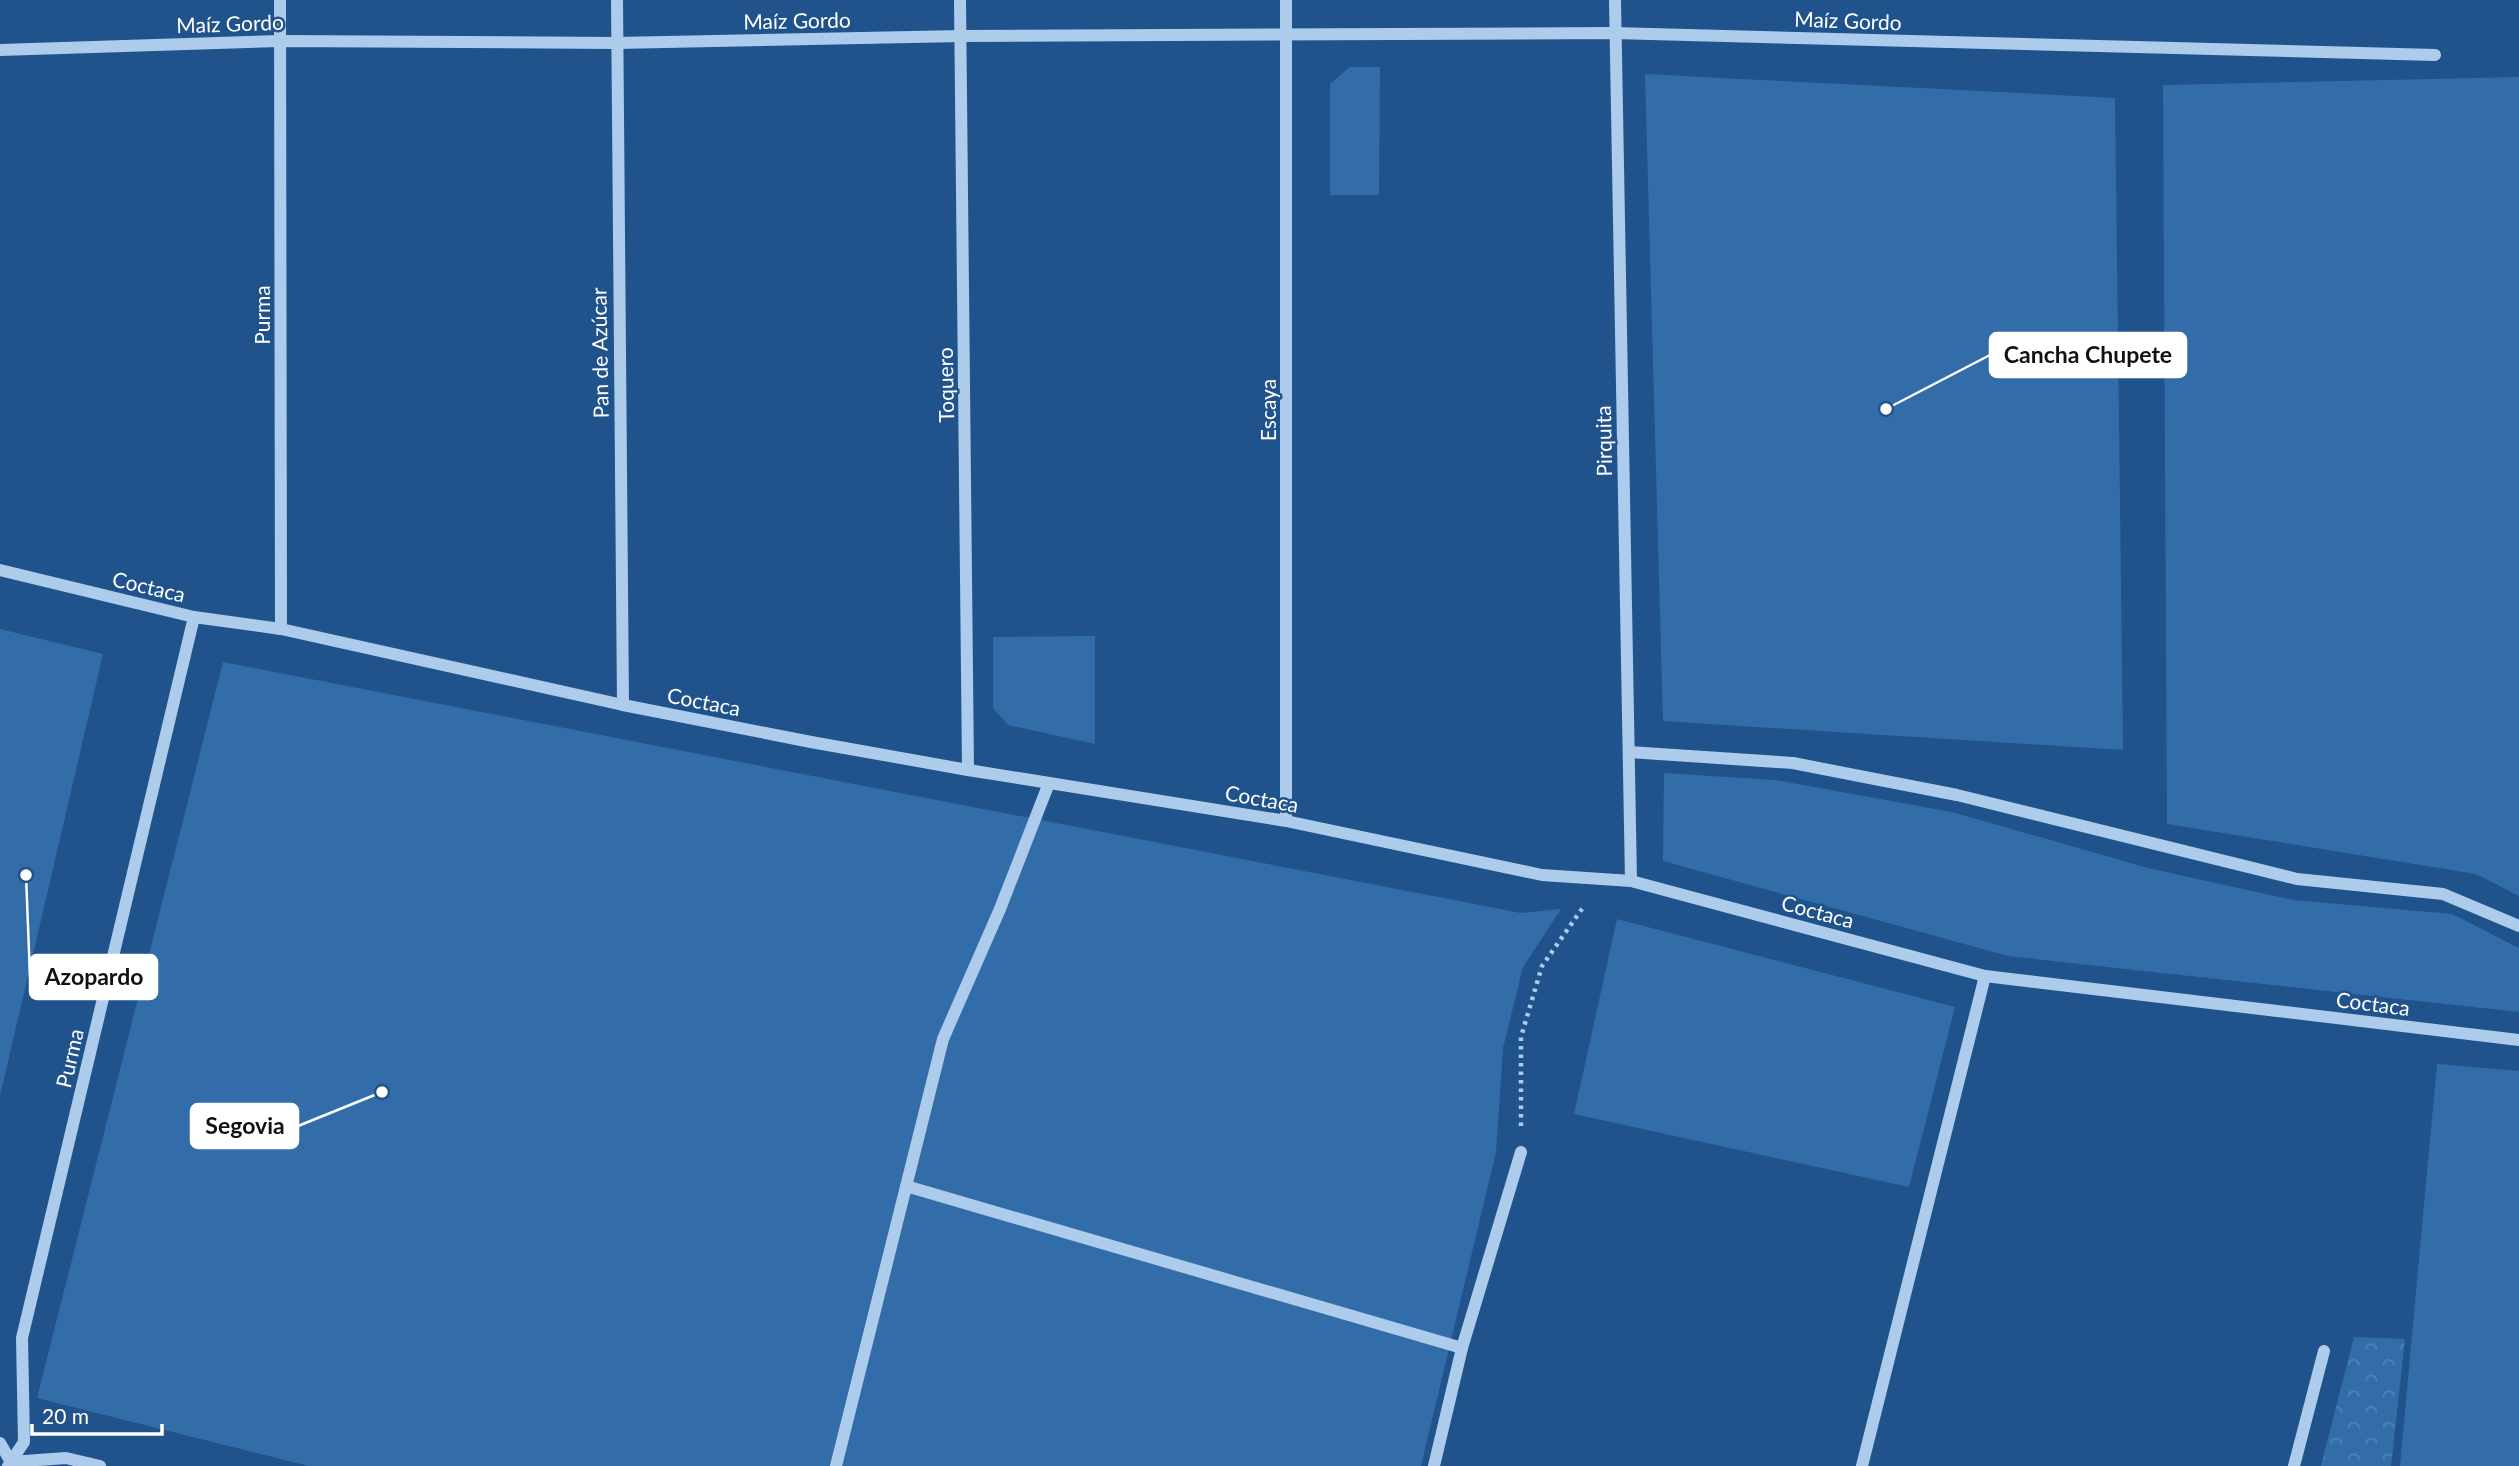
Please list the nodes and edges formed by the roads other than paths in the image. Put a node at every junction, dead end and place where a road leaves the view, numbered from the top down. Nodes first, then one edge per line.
1 (280, 0) edge
2 (617, 0) edge
3 (960, 0) edge
4 (1286, 0) edge
5 (1615, 0) edge
6 (1614, 33) junction
7 (1286, 35) junction
8 (961, 36) junction
9 (280, 41) junction
10 (615, 43) junction
11 (0, 50) edge
12 (2435, 55) dead end
13 (0, 570) edge
14 (194, 617) junction
15 (281, 629) junction
16 (623, 705) junction
17 (1629, 752) junction
18 (968, 770) junction
19 (1049, 783) junction
20 (1286, 821) junction
21 (1631, 881) junction
22 (2519, 926) edge
23 (1985, 976) junction
24 (2519, 1040) edge
25 (1521, 1152) road end
26 (906, 1186) junction
27 (1462, 1348) junction
28 (2324, 1351) dead end
29 (0, 1443) edge
30 (10, 1464) edge
31 (100, 1466) edge
32 (836, 1466) edge
33 (1434, 1466) edge
34 (1862, 1466) edge
35 (2294, 1466) edge

1 - 9 street, Purma
2 - 10 street, Pan de Azúcar
3 - 8 street, Toquero
4 - 7 street, Escaya
5 - 6 street, Pirquita
6 - 7 street, Maíz Gordo
6 - 12 street, Maíz Gordo
6 - 17 street, Pirquita
7 - 8 street, Maíz Gordo
7 - 20 street, Escaya
8 - 10 street, Maíz Gordo
8 - 18 street, Toquero
9 - 10 street, Maíz Gordo
9 - 11 street, Maíz Gordo
9 - 15 street, Purma
10 - 16 street, Pan de Azúcar
13 - 14 street, Coctaca
14 - 15 street, Coctaca
14 - 30 street, Purma
15 - 16 street, Coctaca
16 - 18 street, Coctaca
17 - 21 street, Pirquita
17 - 22 street
18 - 19 street, Coctaca
19 - 20 street, Coctaca
19 - 26 street
20 - 21 street, Coctaca
21 - 23 street, Coctaca
23 - 24 street, Coctaca
23 - 34 street
25 - 27 street
26 - 27 street
26 - 32 street
27 - 33 street
28 - 35 street
29 - 30 street
30 - 31 street

